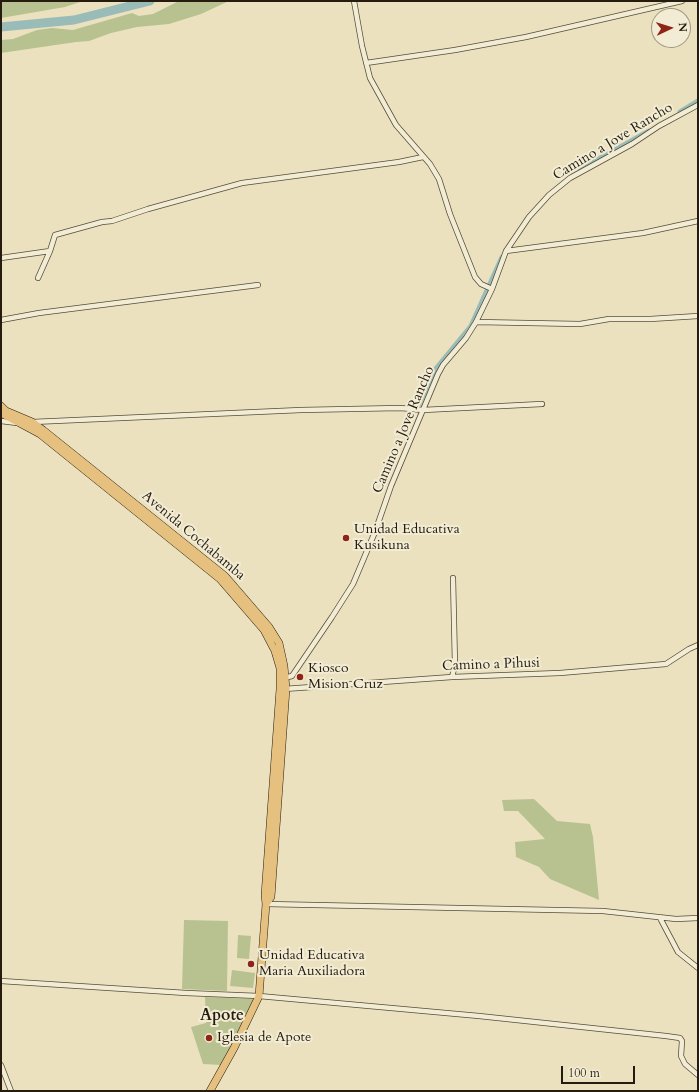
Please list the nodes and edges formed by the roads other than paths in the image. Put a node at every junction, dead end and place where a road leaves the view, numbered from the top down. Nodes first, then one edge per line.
1 (354, 1) edge
2 (682, 1) edge
3 (366, 63) junction
4 (698, 105) edge
5 (423, 157) junction
6 (698, 221) edge
7 (506, 251) junction
8 (50, 252) junction
9 (1, 258) edge
10 (38, 278) dead end
11 (258, 285) dead end
12 (492, 288) junction
13 (698, 316) edge
14 (1, 320) edge
15 (476, 322) junction
16 (542, 404) dead end
17 (1, 406) edge
18 (424, 410) junction
19 (1, 413) edge
20 (1, 421) edge
21 (32, 422) junction
22 (23, 424) junction
23 (453, 578) dead end
24 (698, 645) edge
25 (452, 677) junction
26 (283, 678) junction
27 (283, 689) junction
28 (266, 904) junction
29 (660, 918) junction
30 (698, 918) edge
31 (698, 968) edge
32 (1, 981) edge
33 (259, 996) junction
34 (1, 1065) edge
35 (698, 1075) edge
36 (11, 1091) edge
37 (210, 1091) edge

1 - 3 street
2 - 3 street
3 - 5 street
4 - 7 street, Camino a Jove Rancho
5 - 8 street
5 - 12 street
6 - 7 street
7 - 12 street, Camino a Jove Rancho
8 - 9 street
8 - 10 street
11 - 14 street
12 - 15 street, Camino a Jove Rancho
13 - 15 street
15 - 18 street, Camino a Jove Rancho
16 - 18 street
17 - 21 main road, Avenida Cochabamba
18 - 21 street
18 - 26 street, Camino a Jove Rancho
19 - 22 main road, Avenida Cochabamba
20 - 22 street
21 - 22 street
21 - 26 main road, Avenida Cochabamba
22 - 26 main road, Avenida Cochabamba
23 - 25 street
24 - 25 street, Camino a Pihusi
25 - 27 street, Camino a Pihusi
26 - 27 main road, Avenida Cochabamba
27 - 28 main road, Avenida Cochabamba
28 - 29 street
28 - 33 main road, Avenida Cochabamba
29 - 30 street
29 - 31 street
32 - 33 street
33 - 35 street
33 - 37 main road, Avenida Cochabamba
34 - 36 street

